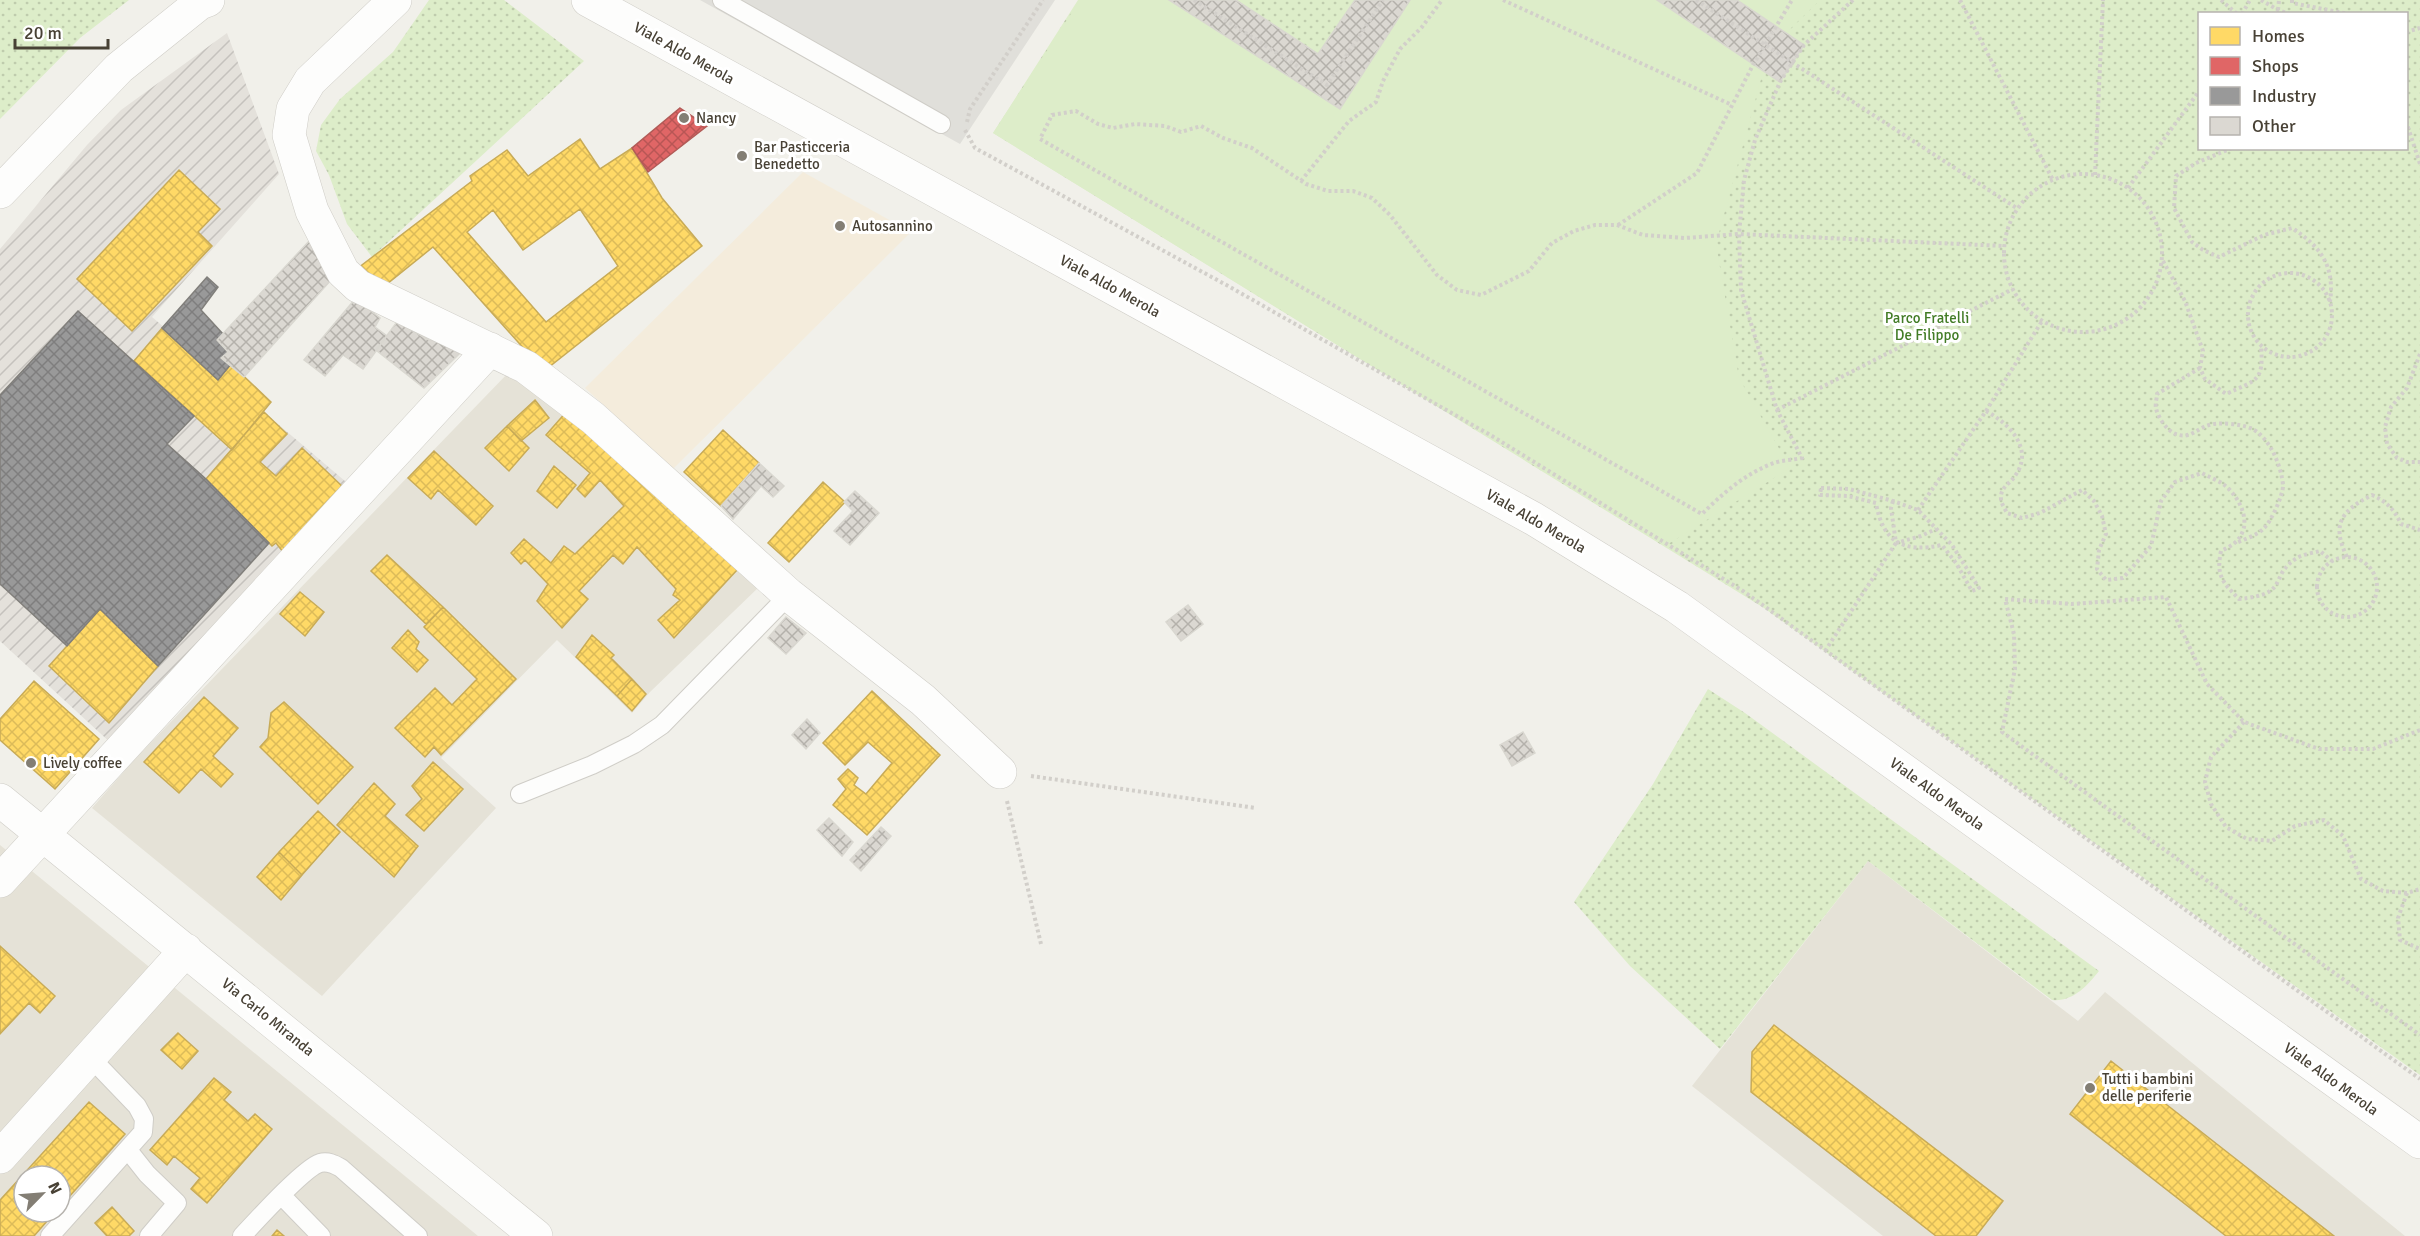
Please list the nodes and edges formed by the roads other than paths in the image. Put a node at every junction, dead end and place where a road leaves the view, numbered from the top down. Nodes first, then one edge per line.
1 (208, 0) edge
2 (395, 0) edge
3 (588, 0) edge
4 (722, 0) edge
5 (941, 124) dead end
6 (0, 192) edge
7 (490, 349) junction
8 (789, 595) junction
9 (999, 772) road end
10 (520, 794) dead end
11 (0, 800) edge
12 (43, 836) junction
13 (0, 880) edge
14 (186, 950) junction
15 (90, 1057) junction
16 (2420, 1142) edge
17 (128, 1150) junction
18 (0, 1157) edge
19 (282, 1196) junction
20 (50, 1236) edge
21 (149, 1236) edge
22 (242, 1236) edge
23 (321, 1236) edge
24 (418, 1236) edge
25 (536, 1236) edge

1 - 6 street
2 - 7 street
3 - 16 street, Viale Aldo Merola
4 - 5 lane
7 - 8 street
7 - 12 street
8 - 9 street
8 - 10 lane
11 - 12 street, Via Carlo Miranda
12 - 13 street
12 - 14 street, Via Carlo Miranda
14 - 15 street
14 - 25 street, Via Carlo Miranda
15 - 17 lane
15 - 18 street
17 - 20 lane
17 - 21 lane
19 - 22 lane
19 - 23 lane
19 - 24 lane

